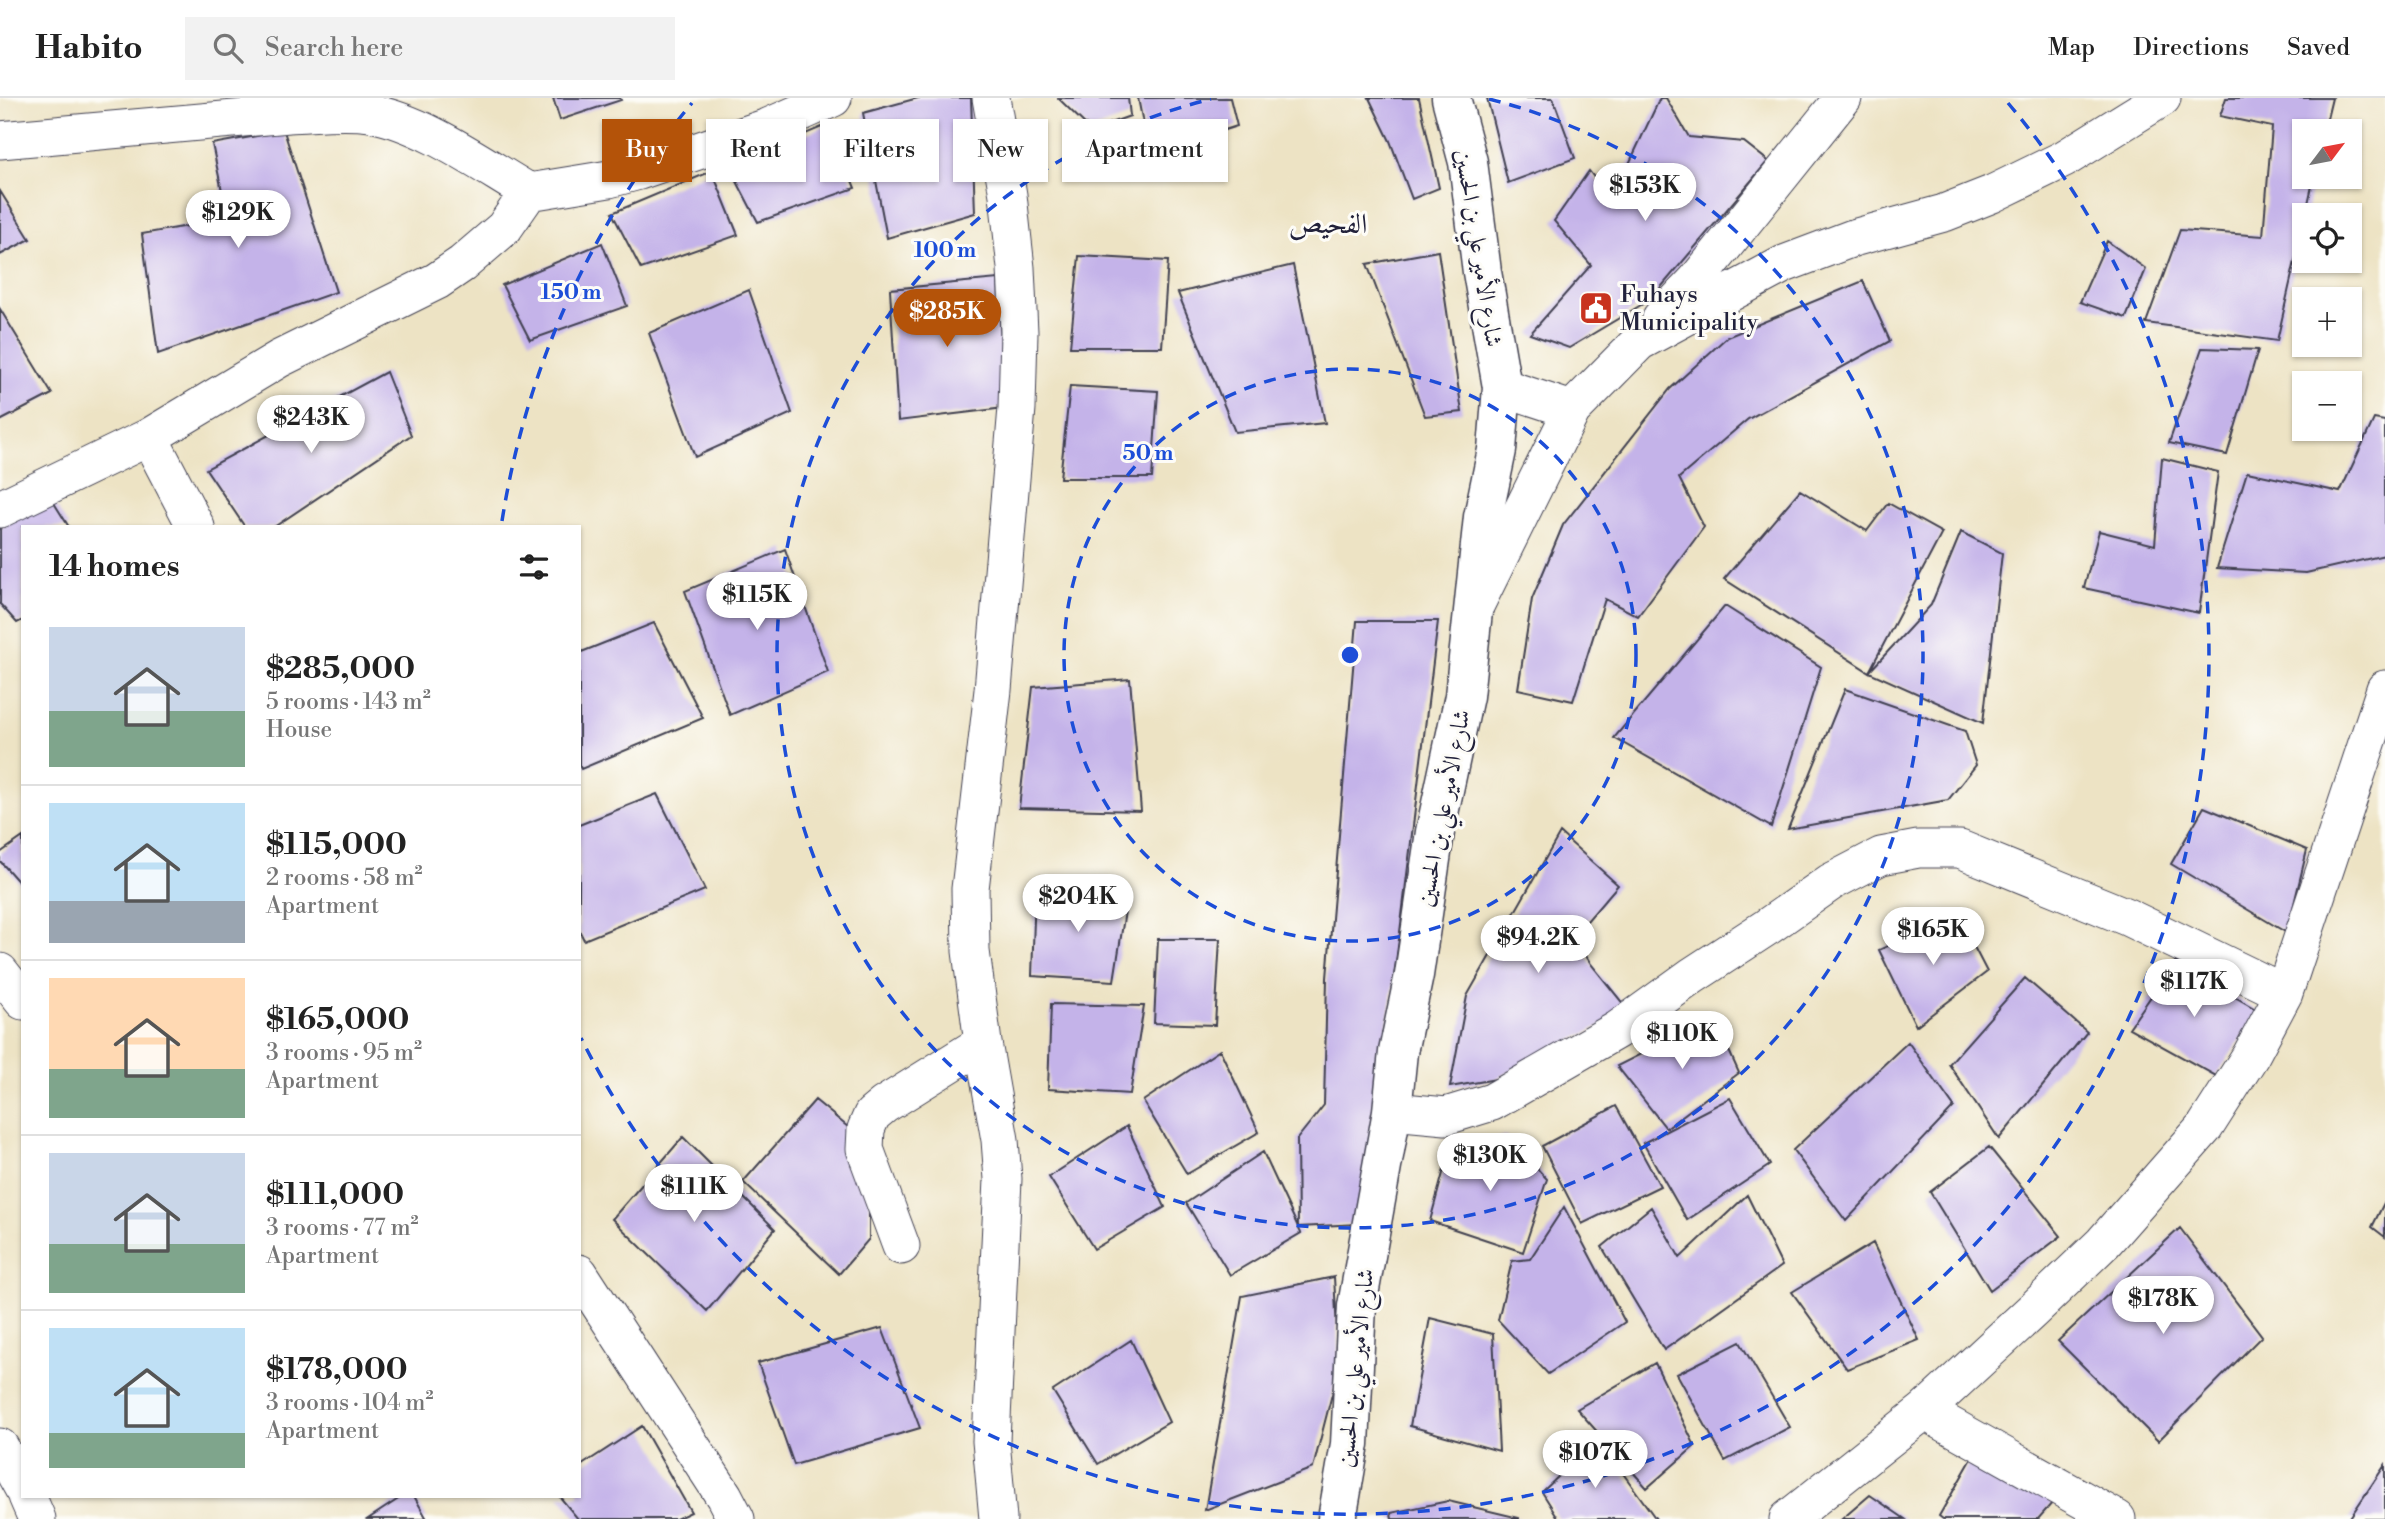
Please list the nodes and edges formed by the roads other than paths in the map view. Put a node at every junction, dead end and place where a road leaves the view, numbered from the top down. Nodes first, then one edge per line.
1 (833, 98) edge
2 (991, 98) edge
3 (1451, 98) edge
4 (1843, 98) edge
5 (2162, 98) edge
6 (0, 140) edge
7 (529, 191) junction
8 (1640, 342) junction
9 (1502, 387) junction
10 (1572, 410) junction
11 (149, 437) junction
12 (0, 509) edge
13 (195, 525) edge
14 (1474, 609) junction
15 (2385, 689) edge
16 (0, 972) edge
17 (2284, 993) junction
18 (21, 998) edge
19 (983, 1043) junction
20 (1392, 1111) junction
21 (901, 1245) dead end
22 (581, 1276) edge
23 (1924, 1412) junction
24 (0, 1447) edge
25 (21, 1484) edge
26 (28, 1498) edge
27 (37, 1519) edge
28 (736, 1519) edge
29 (998, 1519) edge
30 (1337, 1519) edge
31 (1787, 1519) edge
32 (2118, 1519) edge

1 - 7 street
2 - 19 street
3 - 9 street, شارع الأمير علي بن الحسين
4 - 8 street
5 - 8 street
6 - 7 street
7 - 11 street
8 - 10 street
9 - 10 street
9 - 14 street, شارع الأمير علي بن الحسين
10 - 14 street
11 - 12 street
11 - 13 street
14 - 20 street, شارع الأمير علي بن الحسين
15 - 17 street
16 - 18 street
17 - 20 street
17 - 23 street
19 - 21 street
19 - 29 street
20 - 30 street, شارع الأمير علي بن الحسين
22 - 28 street
23 - 31 street
23 - 32 street
24 - 25 street
26 - 27 street

